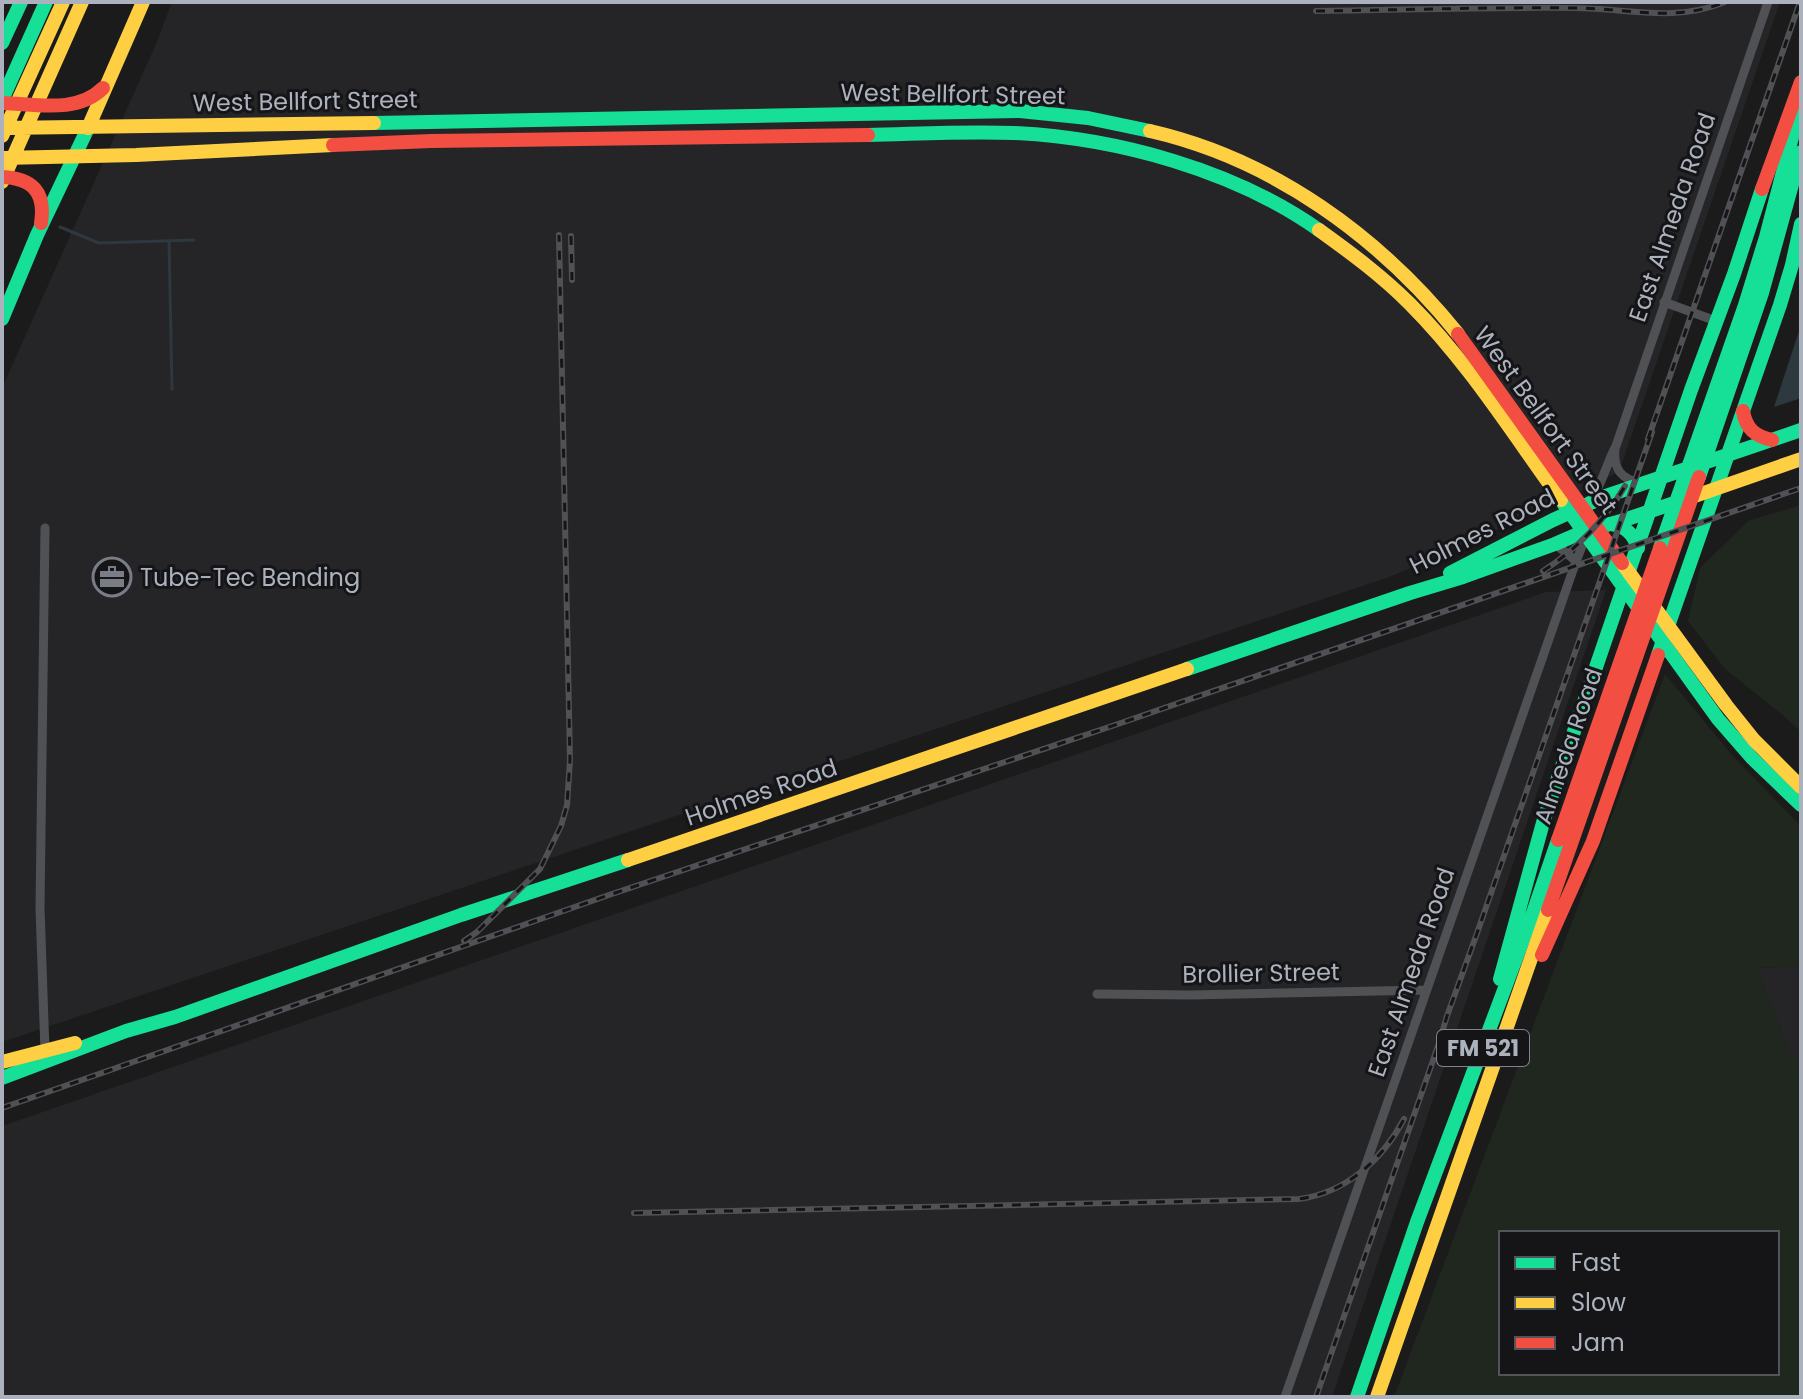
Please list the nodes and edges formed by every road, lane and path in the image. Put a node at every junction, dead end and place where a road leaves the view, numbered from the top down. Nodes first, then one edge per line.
1 (21, 2) edge
2 (46, 2) edge
3 (63, 2) edge
4 (82, 2) edge
5 (143, 2) edge
6 (1768, 2) edge
7 (2, 43) edge
8 (110, 81) junction
9 (1801, 82) edge
10 (2, 101) edge
11 (1801, 103) edge
12 (709, 117) junction
13 (282, 124) junction
14 (2, 128) edge
15 (88, 128) junction
16 (2, 136) edge
17 (708, 137) junction
18 (1184, 141) junction
19 (282, 147) junction
20 (1801, 152) edge
21 (75, 156) junction
22 (2, 158) edge
23 (1177, 161) junction
24 (2, 180) edge
25 (1801, 224) edge
26 (37, 235) junction
27 (1664, 302) junction
28 (2, 319) edge
29 (1716, 321) junction
30 (1458, 347) junction
31 (1734, 355) junction
32 (1691, 390) junction
33 (1743, 410) junction
34 (1801, 430) edge
35 (1772, 440) junction
36 (1616, 446) junction
37 (1727, 455) junction
38 (1801, 459) edge
39 (1661, 478) junction
40 (1640, 483) junction
41 (1715, 489) junction
42 (1585, 504) junction
43 (1650, 511) junction
44 (1609, 524) junction
45 (45, 528) dead end
46 (1589, 530) junction
47 (1555, 544) junction
48 (1638, 548) junction
49 (1576, 561) junction
50 (1410, 593) junction
51 (1597, 666) junction
52 (1648, 683) junction
53 (1614, 702) junction
54 (1801, 787) edge
55 (1801, 805) edge
56 (1425, 990) junction
57 (1097, 994) dead end
58 (1509, 1024) junction
59 (126, 1031) junction
60 (1482, 1050) junction
61 (45, 1051) junction
62 (2, 1062) edge
63 (2, 1078) edge
64 (1285, 1397) edge
65 (1357, 1397) edge
66 (1377, 1397) edge

1 - 7 main road
2 - 10 main road
3 - 16 main road
4 - 24 main road
5 - 8 main road
6 - 27 street, East Almeda Road
8 - 10 main road
8 - 15 main road
9 - 29 main road
11 - 31 main road, Almeda Road / FM 521
12 - 13 main road, West Bellfort Street
12 - 17 main road
12 - 18 main road, West Bellfort Street
13 - 15 main road, West Bellfort Street
13 - 19 main road
14 - 15 main road, West Bellfort Street
15 - 21 main road
17 - 19 main road, West Bellfort Street
17 - 23 main road, West Bellfort Street
18 - 23 main road
18 - 30 main road, West Bellfort Street
19 - 21 main road, West Bellfort Street
20 - 31 main road, Almeda Road / FM 521
21 - 22 main road, West Bellfort Street
21 - 26 main road
23 - 30 main road, West Bellfort Street
24 - 26 main road
25 - 33 main road
26 - 28 main road
27 - 29 street
27 - 36 street, East Almeda Road
29 - 32 main road
30 - 54 main road, West Bellfort Street
30 - 55 main road, West Bellfort Street
31 - 53 main road, Almeda Road / FM 521
32 - 33 main road
32 - 39 main road
33 - 35 main road
33 - 37 main road
34 - 35 main road, Holmes Road
35 - 37 main road, Holmes Road
36 - 40 street
36 - 42 street, East Almeda Road
37 - 39 main road, Holmes Road
37 - 41 main road
38 - 41 main road, Holmes Road
39 - 40 main road, Holmes Road
39 - 43 main road
40 - 42 main road, Holmes Road
41 - 43 main road, Holmes Road
41 - 52 main road
42 - 50 main road, Holmes Road
43 - 44 main road, Holmes Road
43 - 48 main road
44 - 46 main road, Holmes Road
44 - 48 main road
45 - 61 street
46 - 47 main road, Holmes Road
46 - 49 street, East Almeda Road
47 - 49 street
47 - 50 main road, Holmes Road
48 - 51 main road
49 - 56 street, East Almeda Road
50 - 59 main road, Holmes Road
51 - 52 main road
51 - 60 main road
52 - 58 main road
53 - 58 main road, Almeda Road / FM 521
53 - 60 main road, Almeda Road / FM 521
56 - 57 street, Brollier Street
56 - 64 street, East Almeda Road
58 - 66 main road, Almeda Road / FM 521
59 - 61 main road, Holmes Road
59 - 63 main road, Holmes Road
60 - 65 main road, Almeda Road / FM 521
61 - 62 main road, Holmes Road

